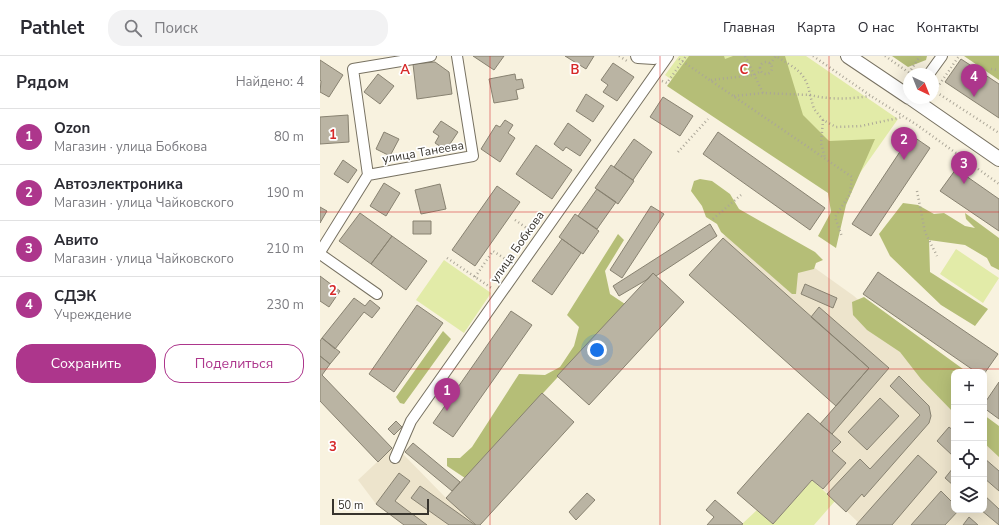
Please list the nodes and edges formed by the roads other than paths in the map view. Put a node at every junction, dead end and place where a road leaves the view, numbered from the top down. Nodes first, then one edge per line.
1 (431, 56) edge
2 (457, 56) edge
3 (638, 56) edge
4 (659, 56) edge
5 (668, 56) edge
6 (848, 56) edge
7 (942, 56) edge
8 (933, 68) edge
9 (903, 93) edge
10 (920, 104) edge
11 (999, 159) edge
12 (368, 175) junction
13 (320, 253) edge
14 (377, 294) dead end
15 (395, 458) dead end

1 - 12 street
2 - 12 street, улица Танеева
3 - 4 main road
5 - 15 street, улица Бобкова
6 - 9 main road
7 - 8 street
10 - 11 main road
12 - 13 street, улица Танеева
13 - 14 street

